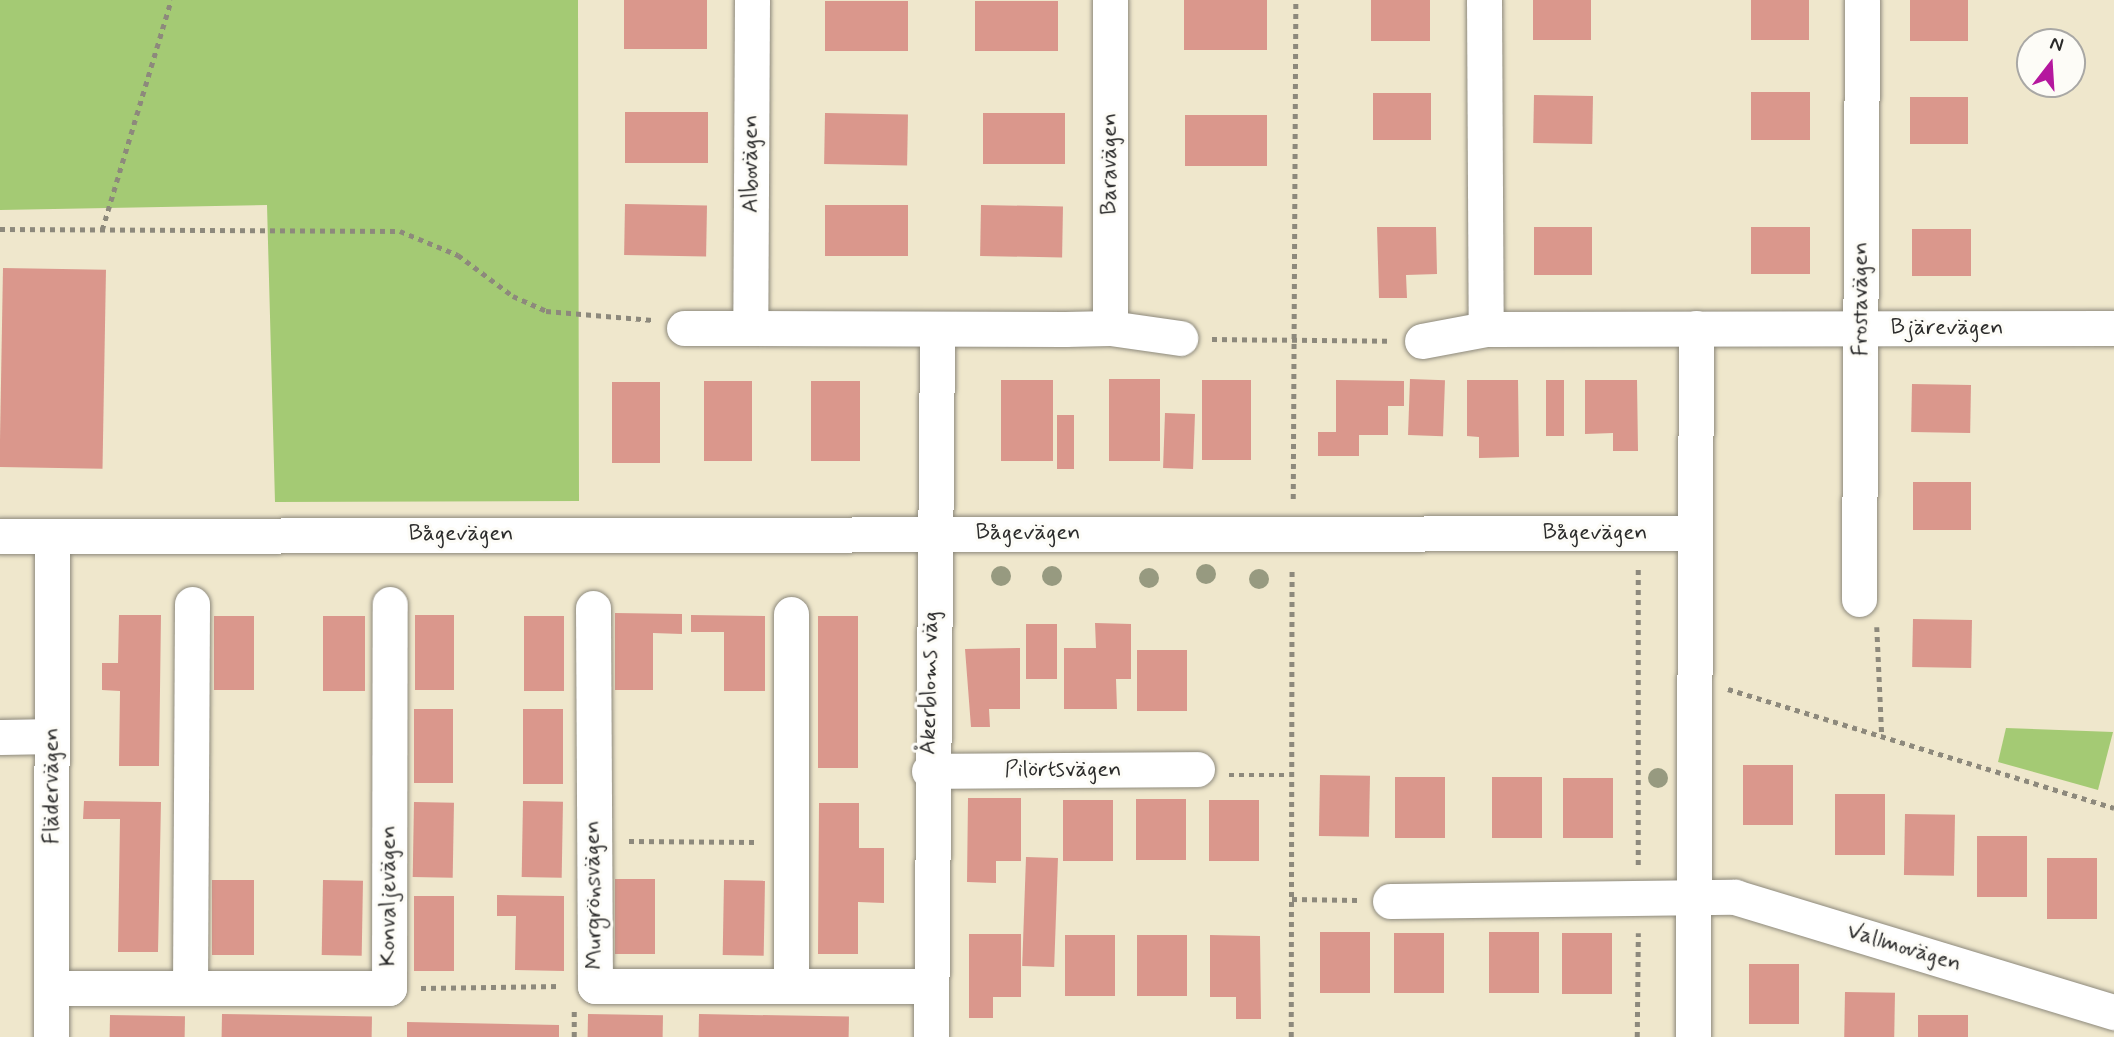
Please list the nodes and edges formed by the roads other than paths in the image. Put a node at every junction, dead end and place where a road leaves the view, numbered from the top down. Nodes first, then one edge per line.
1 (752, 0) edge
2 (1110, 0) edge
3 (1484, 0) edge
4 (1862, 0) edge
5 (684, 328) road end
6 (750, 328) junction
7 (937, 328) junction
8 (1110, 328) junction
9 (1696, 328) junction
10 (1861, 328) junction
11 (2114, 328) edge
12 (1486, 329) junction
13 (1180, 338) road end
14 (1422, 341) road end
15 (931, 533) junction
16 (1693, 533) junction
17 (0, 536) edge
18 (52, 536) junction
19 (1859, 598) road end
20 (192, 604) dead end
21 (390, 604) dead end
22 (593, 608) dead end
23 (791, 614) dead end
24 (52, 736) junction
25 (0, 737) edge
26 (1196, 769) road end
27 (929, 771) junction
28 (1692, 897) junction
29 (1390, 901) road end
30 (791, 986) junction
31 (931, 986) junction
32 (190, 987) junction
33 (51, 988) junction
34 (2114, 1012) edge
35 (51, 1037) edge
36 (930, 1037) edge
37 (1693, 1037) edge

1 - 6 street, Albovägen
2 - 8 street, Baravägen
3 - 12 street
4 - 10 street, Frostavägen
5 - 6 street
6 - 7 street
7 - 8 street
7 - 15 street, Åkerbloms väg
8 - 13 street
9 - 10 street, Bjärevägen
9 - 12 street, Bjärevägen
9 - 16 street
10 - 11 street, Bjärevägen
10 - 19 street, Frostavägen
12 - 14 street, Bjärevägen
15 - 16 street, Bågevägen
15 - 18 street, Bågevägen
15 - 27 street, Åkerbloms väg
16 - 28 street
17 - 18 street, Bågevägen
18 - 24 street, Flädervägen
20 - 32 street
21 - 32 street, Konvaljevägen
22 - 30 street, Murgrönsvägen
23 - 30 street
24 - 25 street
24 - 33 street, Flädervägen
26 - 27 street, Pilörtsvägen
27 - 31 street, Åkerbloms väg
28 - 29 street
28 - 34 street, Vallmovägen
28 - 37 street
30 - 31 street, Murgrönsvägen
31 - 36 street, Åkerbloms väg
32 - 33 street, Konvaljevägen
33 - 35 street, Flädervägen

